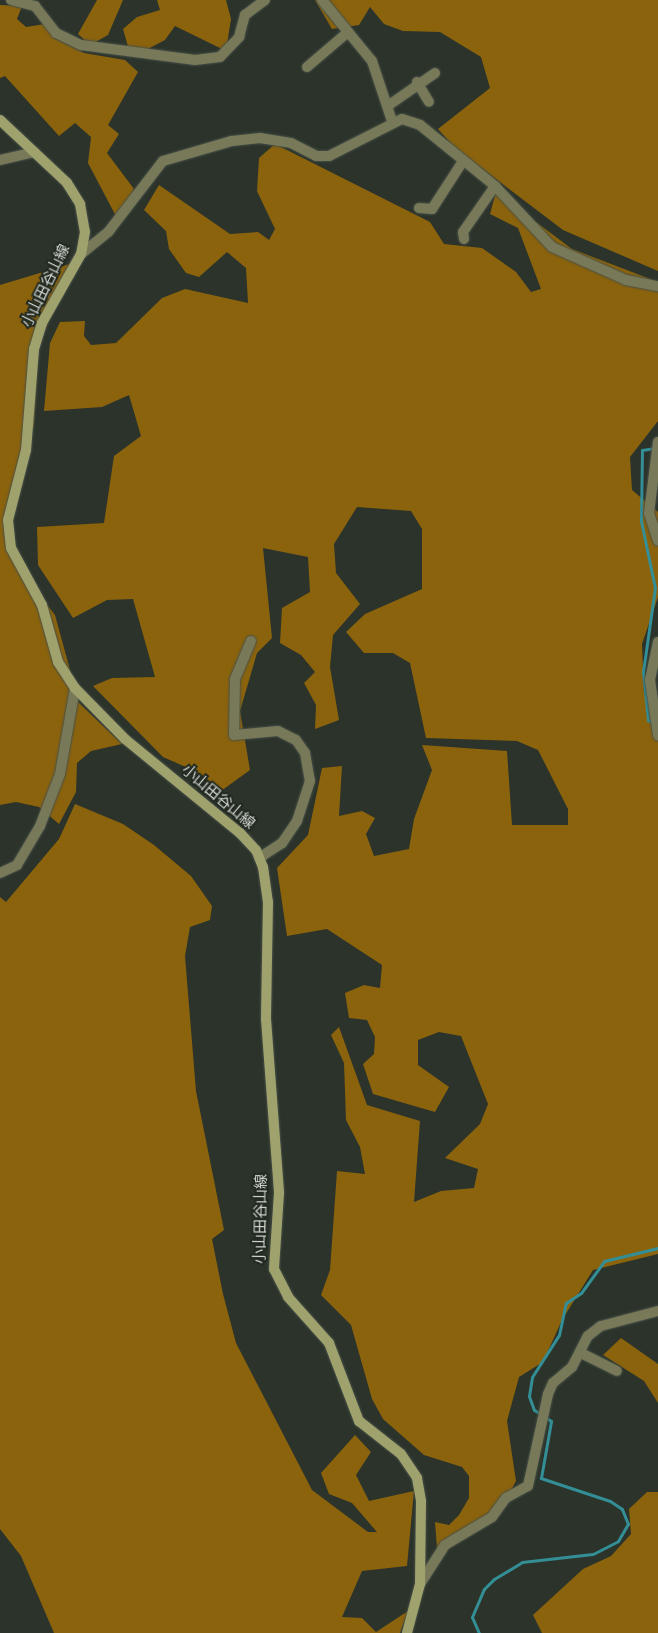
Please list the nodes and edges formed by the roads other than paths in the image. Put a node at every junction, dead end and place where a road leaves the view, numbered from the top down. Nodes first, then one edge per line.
1 (11, 0) edge
2 (265, 0) edge
3 (322, 0) edge
4 (348, 32) junction
5 (307, 67) dead end
6 (435, 74) dead end
7 (417, 82) junction
8 (429, 102) dead end
9 (389, 105) junction
10 (0, 120) edge
11 (392, 121) junction
12 (34, 152) junction
13 (0, 160) edge
14 (463, 162) junction
15 (495, 186) junction
16 (419, 208) dead end
17 (464, 238) dead end
18 (81, 254) junction
19 (658, 286) edge
20 (658, 442) edge
21 (658, 541) edge
22 (251, 641) dead end
23 (658, 642) edge
24 (76, 688) junction
25 (658, 735) edge
26 (259, 858) junction
27 (0, 873) edge
28 (658, 1311) edge
29 (581, 1353) junction
30 (617, 1372) dead end
31 (420, 1584) junction
32 (407, 1633) edge

1 - 2 street
3 - 4 street
4 - 5 street
4 - 9 street
6 - 7 street
7 - 8 street
7 - 9 street
9 - 11 street
10 - 12 main road, 小山田谷山線
11 - 14 street
11 - 18 street
12 - 13 street
12 - 18 main road, 小山田谷山線
14 - 15 street
14 - 16 street
15 - 17 street
15 - 19 street
18 - 24 main road, 小山田谷山線
20 - 21 street
22 - 26 street
23 - 25 street
24 - 26 main road, 小山田谷山線
24 - 27 street
26 - 31 main road, 小山田谷山線
28 - 29 street
29 - 30 street
29 - 31 street
31 - 32 main road, 小山田谷山線

